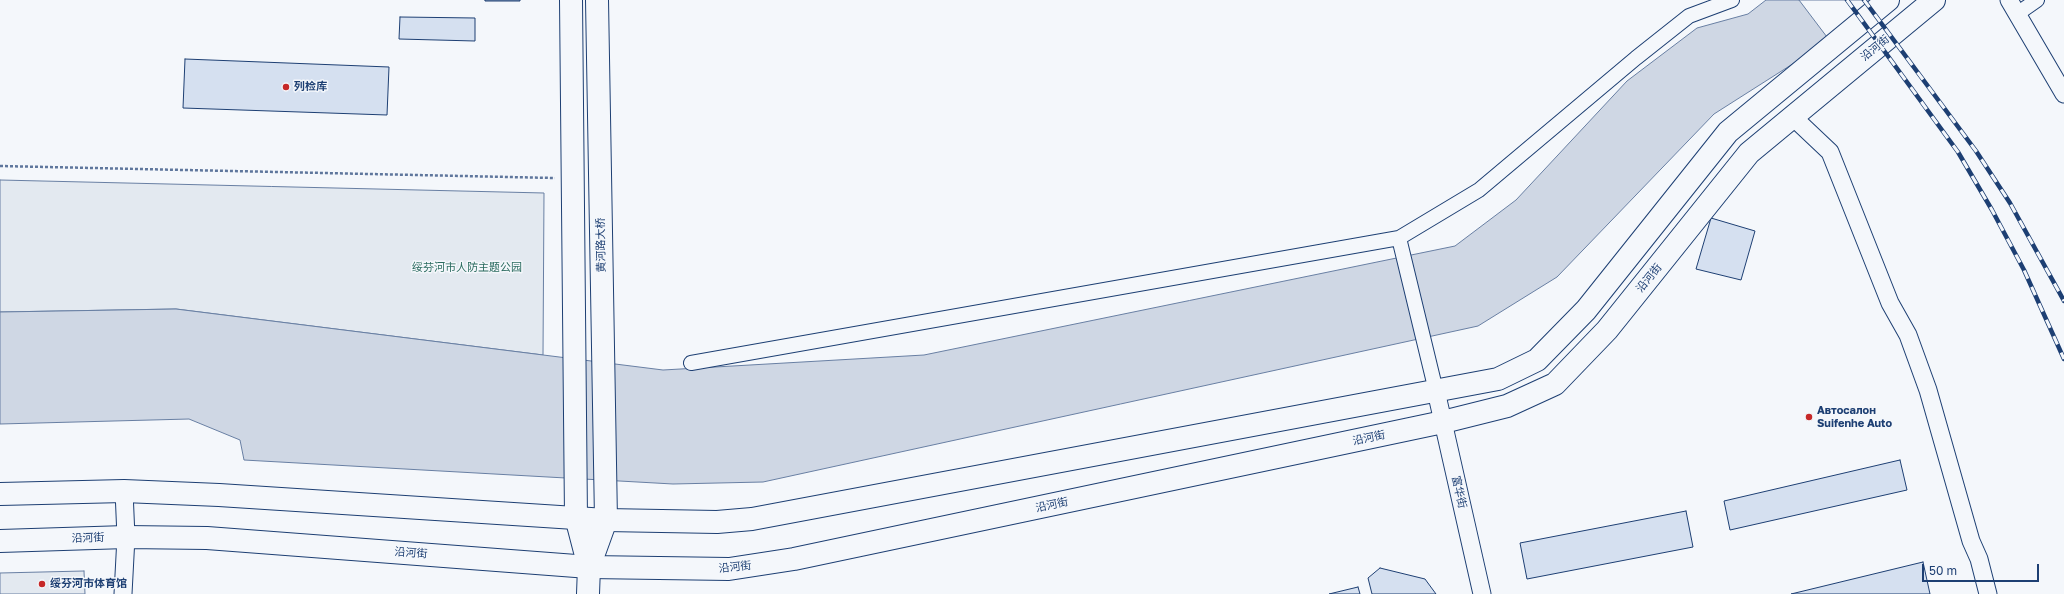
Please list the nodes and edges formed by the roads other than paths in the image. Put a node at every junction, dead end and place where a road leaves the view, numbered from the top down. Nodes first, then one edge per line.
1 (571, 0) edge
2 (597, 0) edge
3 (1732, 0) edge
4 (1888, 0) edge
5 (1934, 0) edge
6 (2037, 0) edge
7 (2013, 7) edge
8 (2064, 94) edge
9 (1793, 117) junction
10 (1399, 238) junction
11 (691, 363) dead end
12 (1436, 391) junction
13 (1443, 422) junction
14 (124, 491) junction
15 (0, 494) edge
16 (576, 517) junction
17 (606, 520) junction
18 (126, 537) junction
19 (0, 541) edge
20 (589, 567) junction
21 (123, 594) edge
22 (588, 594) edge
23 (1482, 594) edge
24 (1988, 594) edge

1 - 16 main road
2 - 17 main road, 黄河路大桥
3 - 10 street
4 - 12 main road
5 - 9 main road, 沿河街
6 - 7 street
7 - 8 street
9 - 13 main road, 沿河街
9 - 24 street
10 - 11 street
10 - 12 street
12 - 13 street, 富华街
12 - 17 main road
13 - 20 main road, 沿河街
13 - 23 street, 富华街
14 - 15 main road
14 - 16 main road
14 - 18 street
16 - 17 main road
16 - 20 main road
17 - 20 main road
18 - 19 main road, 沿河街
18 - 20 main road, 沿河街
18 - 21 street
20 - 22 main road

